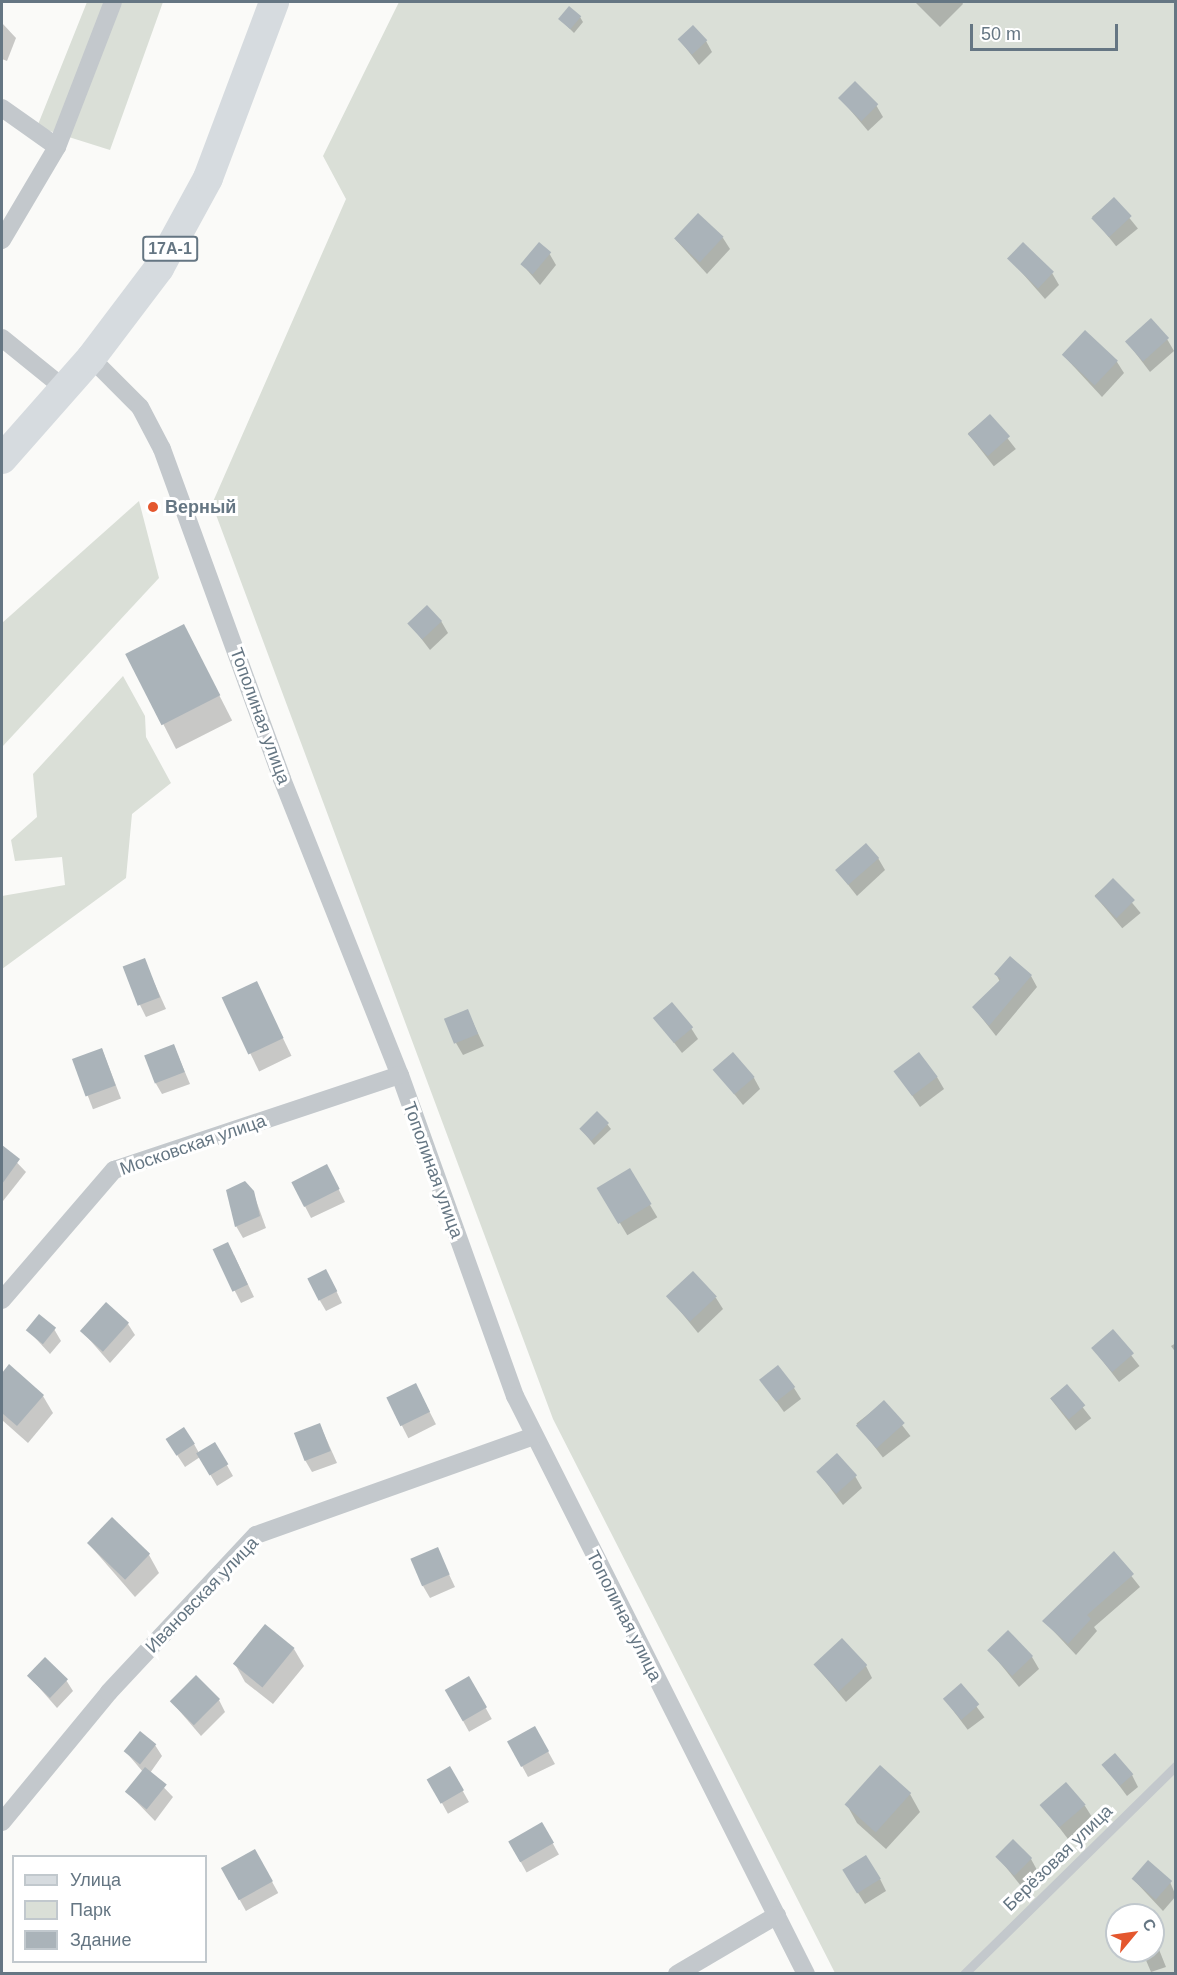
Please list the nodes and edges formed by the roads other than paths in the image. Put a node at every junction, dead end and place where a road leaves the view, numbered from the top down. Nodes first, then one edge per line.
1 (113, 2) edge
2 (274, 2) edge
3 (2, 108) edge
4 (57, 147) junction
5 (2, 240) edge
6 (2, 338) edge
7 (91, 358) junction
8 (65, 389) junction
9 (2, 459) edge
10 (400, 1075) junction
11 (2, 1300) edge
12 (534, 1436) junction
13 (1176, 1766) edge
14 (2, 1822) edge
15 (777, 1915) junction
16 (677, 1974) edge
17 (806, 1974) edge
18 (964, 1974) edge

1 - 4 street
2 - 7 main road, 17А-1
3 - 4 street
4 - 5 street
6 - 8 street
7 - 8 main road, 17А-1
7 - 10 street, Тополиная улица
8 - 9 main road, 17А-1
10 - 11 street, Московская улица
10 - 12 street, Тополиная улица
12 - 14 street, Ивановская улица
12 - 15 street, Тополиная улица
13 - 18 lane, Берёзовая улица
15 - 16 street
15 - 17 street, Тополиная улица

